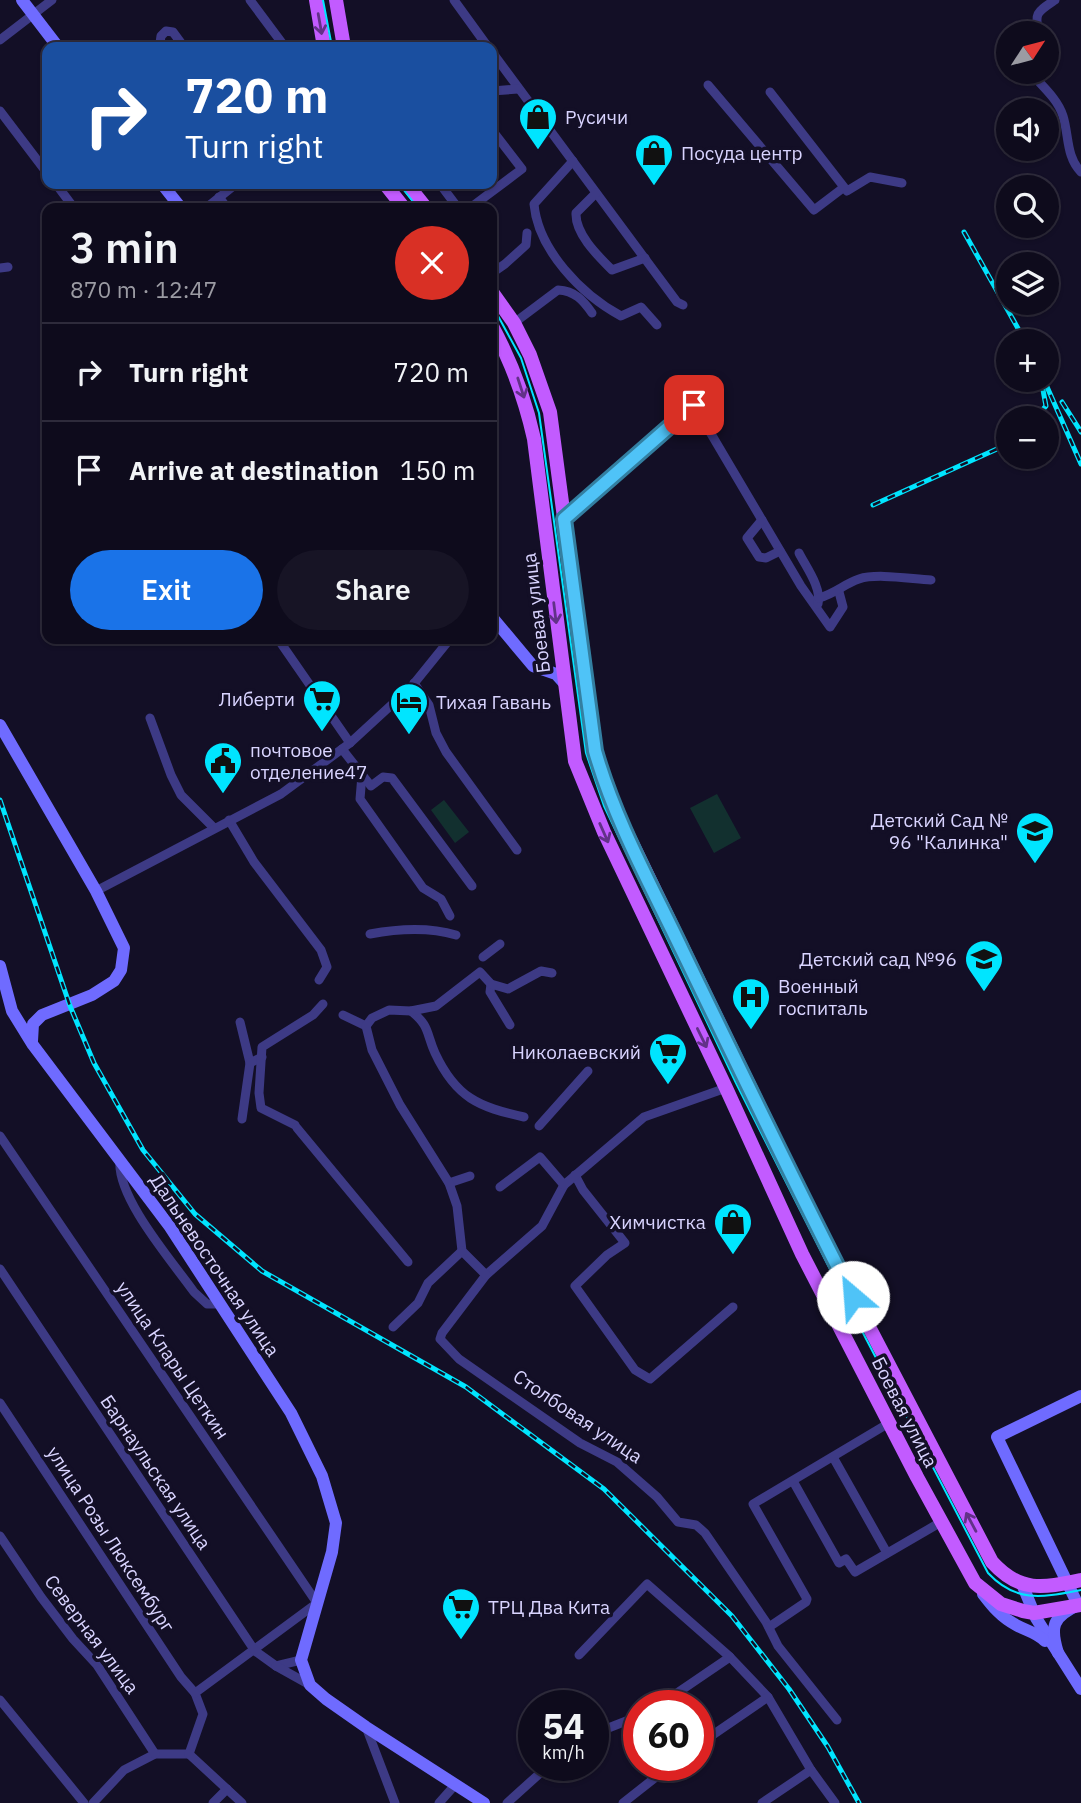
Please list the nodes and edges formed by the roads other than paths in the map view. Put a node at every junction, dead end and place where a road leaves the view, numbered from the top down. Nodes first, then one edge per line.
1 (22, 0) edge
2 (52, 0) edge
3 (250, 0) edge
4 (316, 0) edge
5 (336, 0) edge
6 (454, 0) edge
7 (1055, 0) edge
8 (33, 15) junction
9 (1035, 21) edge
10 (0, 40) edge
11 (54, 42) edge
12 (160, 42) edge
13 (180, 42) edge
14 (281, 42) edge
15 (323, 42) edge
16 (343, 42) edge
17 (484, 42) edge
18 (497, 59) edge
19 (1040, 84) edge
20 (708, 85) dead end
21 (518, 89) junction
22 (497, 91) edge
23 (770, 92) dead end
24 (0, 111) edge
25 (497, 138) edge
26 (573, 161) junction
27 (42, 166) edge
28 (1081, 172) edge
29 (902, 183) dead end
30 (497, 188) edge
31 (843, 188) junction
32 (166, 189) edge
33 (229, 189) edge
34 (389, 189) edge
35 (411, 189) edge
36 (495, 189) edge
37 (596, 193) junction
38 (219, 197) junction
39 (177, 203) edge
40 (212, 203) edge
41 (223, 203) edge
42 (400, 203) edge
43 (422, 203) edge
44 (477, 203) edge
45 (527, 233) dead end
46 (645, 258) junction
47 (497, 270) edge
48 (497, 299) edge
49 (683, 305) dead end
50 (592, 313) dead end
51 (514, 324) junction
52 (657, 325) dead end
53 (497, 337) edge
54 (564, 519) junction
55 (762, 520) junction
56 (780, 551) junction
57 (799, 553) dead end
58 (931, 580) dead end
59 (839, 592) junction
60 (820, 598) junction
61 (817, 609) junction
62 (497, 623) edge
63 (281, 644) edge
64 (446, 644) edge
65 (560, 653) junction
66 (526, 659) junction
67 (414, 683) junction
68 (564, 683) junction
69 (150, 718) dead end
70 (0, 724) edge
71 (346, 746) junction
72 (362, 775) junction
73 (229, 820) junction
74 (215, 828) junction
75 (517, 850) dead end
76 (472, 886) dead end
77 (96, 891) junction
78 (450, 916) dead end
79 (370, 934) dead end
80 (456, 935) dead end
81 (500, 944) dead end
82 (483, 957) dead end
83 (0, 966) edge
84 (552, 973) dead end
85 (319, 980) dead end
86 (491, 984) junction
87 (323, 1004) dead end
88 (12, 1011) junction
89 (411, 1011) junction
90 (42, 1015) junction
91 (343, 1015) dead end
92 (240, 1021) dead end
93 (510, 1025) dead end
94 (366, 1026) junction
95 (33, 1045) junction
96 (262, 1057) junction
97 (250, 1063) junction
98 (588, 1071) dead end
99 (745, 1080) junction
100 (726, 1088) junction
101 (524, 1117) dead end
102 (242, 1119) dead end
103 (539, 1126) dead end
104 (0, 1136) edge
105 (575, 1175) junction
106 (470, 1176) dead end
107 (449, 1183) junction
108 (564, 1185) junction
109 (499, 1187) dead end
110 (463, 1251) junction
111 (408, 1262) dead end
112 (0, 1269) edge
113 (486, 1275) junction
114 (733, 1307) dead end
115 (393, 1327) dead end
116 (1081, 1396) edge
117 (0, 1403) edge
118 (889, 1423) junction
119 (833, 1457) junction
120 (793, 1481) junction
121 (941, 1521) junction
122 (0, 1536) edge
123 (887, 1553) junction
124 (1015, 1581) junction
125 (1074, 1581) edge
126 (975, 1583) junction
127 (317, 1603) junction
128 (1079, 1605) edge
129 (1034, 1613) junction
130 (769, 1628) junction
131 (255, 1651) junction
132 (1058, 1653) junction
133 (579, 1655) dead end
134 (730, 1657) junction
135 (301, 1660) junction
136 (276, 1666) junction
137 (310, 1685) junction
138 (1081, 1689) edge
139 (682, 1690) edge
140 (195, 1693) junction
141 (768, 1697) junction
142 (0, 1700) edge
143 (837, 1720) dead end
144 (366, 1727) junction
145 (714, 1734) edge
146 (155, 1754) junction
147 (190, 1754) junction
148 (811, 1770) junction
149 (532, 1781) edge
150 (651, 1781) edge
151 (455, 1785) junction
152 (227, 1789) junction
153 (84, 1803) edge
154 (93, 1803) edge
155 (213, 1803) edge
156 (242, 1803) edge
157 (395, 1803) edge
158 (439, 1803) edge
159 (484, 1803) edge
160 (509, 1803) edge
161 (623, 1803) edge
162 (762, 1803) edge
163 (835, 1803) edge

1 - 8 street
2 - 8 street
3 - 14 street
4 -> 15 main road
5 - 16 main road
6 - 17 street
7 - 9 street
8 - 10 street
8 - 11 street
12 - 13 street
18 - 21 street
19 - 28 street
20 - 31 street
21 - 22 street
21 - 26 street
23 - 31 street
24 - 27 street
25 - 30 street
26 - 37 street
26 - 52 street
29 - 31 street
32 - 39 street
33 - 38 street
34 - 42 main road
35 - 43 main road
36 - 44 street
37 - 46 street
37 - 46 street
38 - 40 street
38 - 41 street
45 - 47 street
46 - 49 street
48 - 51 main road, Боевая улица
50 - 51 street
51 - 54 main road, Боевая улица
53 -> 65 main road, Боевая улица
54 - 55 street
54 - 99 main road, Боевая улица
55 - 56 street
55 - 56 street
56 - 61 street
57 - 60 street
58 - 59 street
59 - 60 street
59 - 61 street
60 - 61 street
62 - 66 street
63 - 71 street
64 - 67 street
65 - 66 street
65 - 68 main road, Боевая улица
66 - 68 street
67 - 71 street
67 - 75 street
68 -> 100 main road, Боевая улица
69 - 74 street
70 - 77 street
71 - 72 street
71 - 73 street
72 - 76 street
72 - 78 street
73 - 74 street
73 - 85 street
74 - 77 street
77 - 90 street
79 - 80 street
81 - 82 street
83 - 88 street, Дальневосточная улица
84 - 86 street
86 - 89 street
86 - 93 street
87 - 96 street
88 - 90 street
88 - 95 street, Дальневосточная улица
89 - 94 street
89 - 101 street
90 - 95 street
91 - 94 street
92 - 97 street
94 - 107 street
95 - 127 street, Дальневосточная улица
96 - 97 street
96 - 111 street
97 - 102 street
98 - 103 street
99 - 100 main road, Столбовая улица
124 -> 99 main road, Боевая улица
100 - 105 street, Столбовая улица
100 - 118 main road, Боевая улица
104 - 127 street, улица Клары Цеткин
105 - 108 street, Столбовая улица
105 - 114 street
106 - 107 street
107 - 110 street
108 - 109 street
108 - 113 street, Столбовая улица
110 - 113 street
110 - 115 street
112 - 131 street, Барнаульская улица
113 - 130 street, Столбовая улица
116 - 125 street
117 - 140 street, улица Розы Люксембург
118 - 119 street
118 - 121 main road, Боевая улица
119 - 120 street
119 - 123 street
120 - 123 street
120 - 130 street
121 - 123 street
121 - 126 main road, Боевая улица
122 - 146 street, Северная улица
124 - 125 main road
124 - 129 street
125 - 128 street
126 - 129 main road, Боевая улица
126 - 132 street
127 - 131 street
127 - 135 street
128 - 129 main road
128 - 132 street
129 - 132 street
130 - 143 street, Столбовая улица
131 - 136 street, Барнаульская улица
131 - 140 street
132 - 138 street
133 - 134 street
134 - 139 street
134 - 141 street
135 - 136 street
135 - 137 street
136 - 137 street, Барнаульская улица
137 - 144 street
140 - 147 street
141 - 145 street
141 - 148 street
142 - 153 street
144 - 151 street
144 - 157 street
146 - 147 street
146 - 154 street
147 - 152 street
148 - 162 street
148 - 163 street
149 - 160 street
150 - 161 street
151 - 158 street
151 - 159 street
152 - 155 street
152 - 156 street

